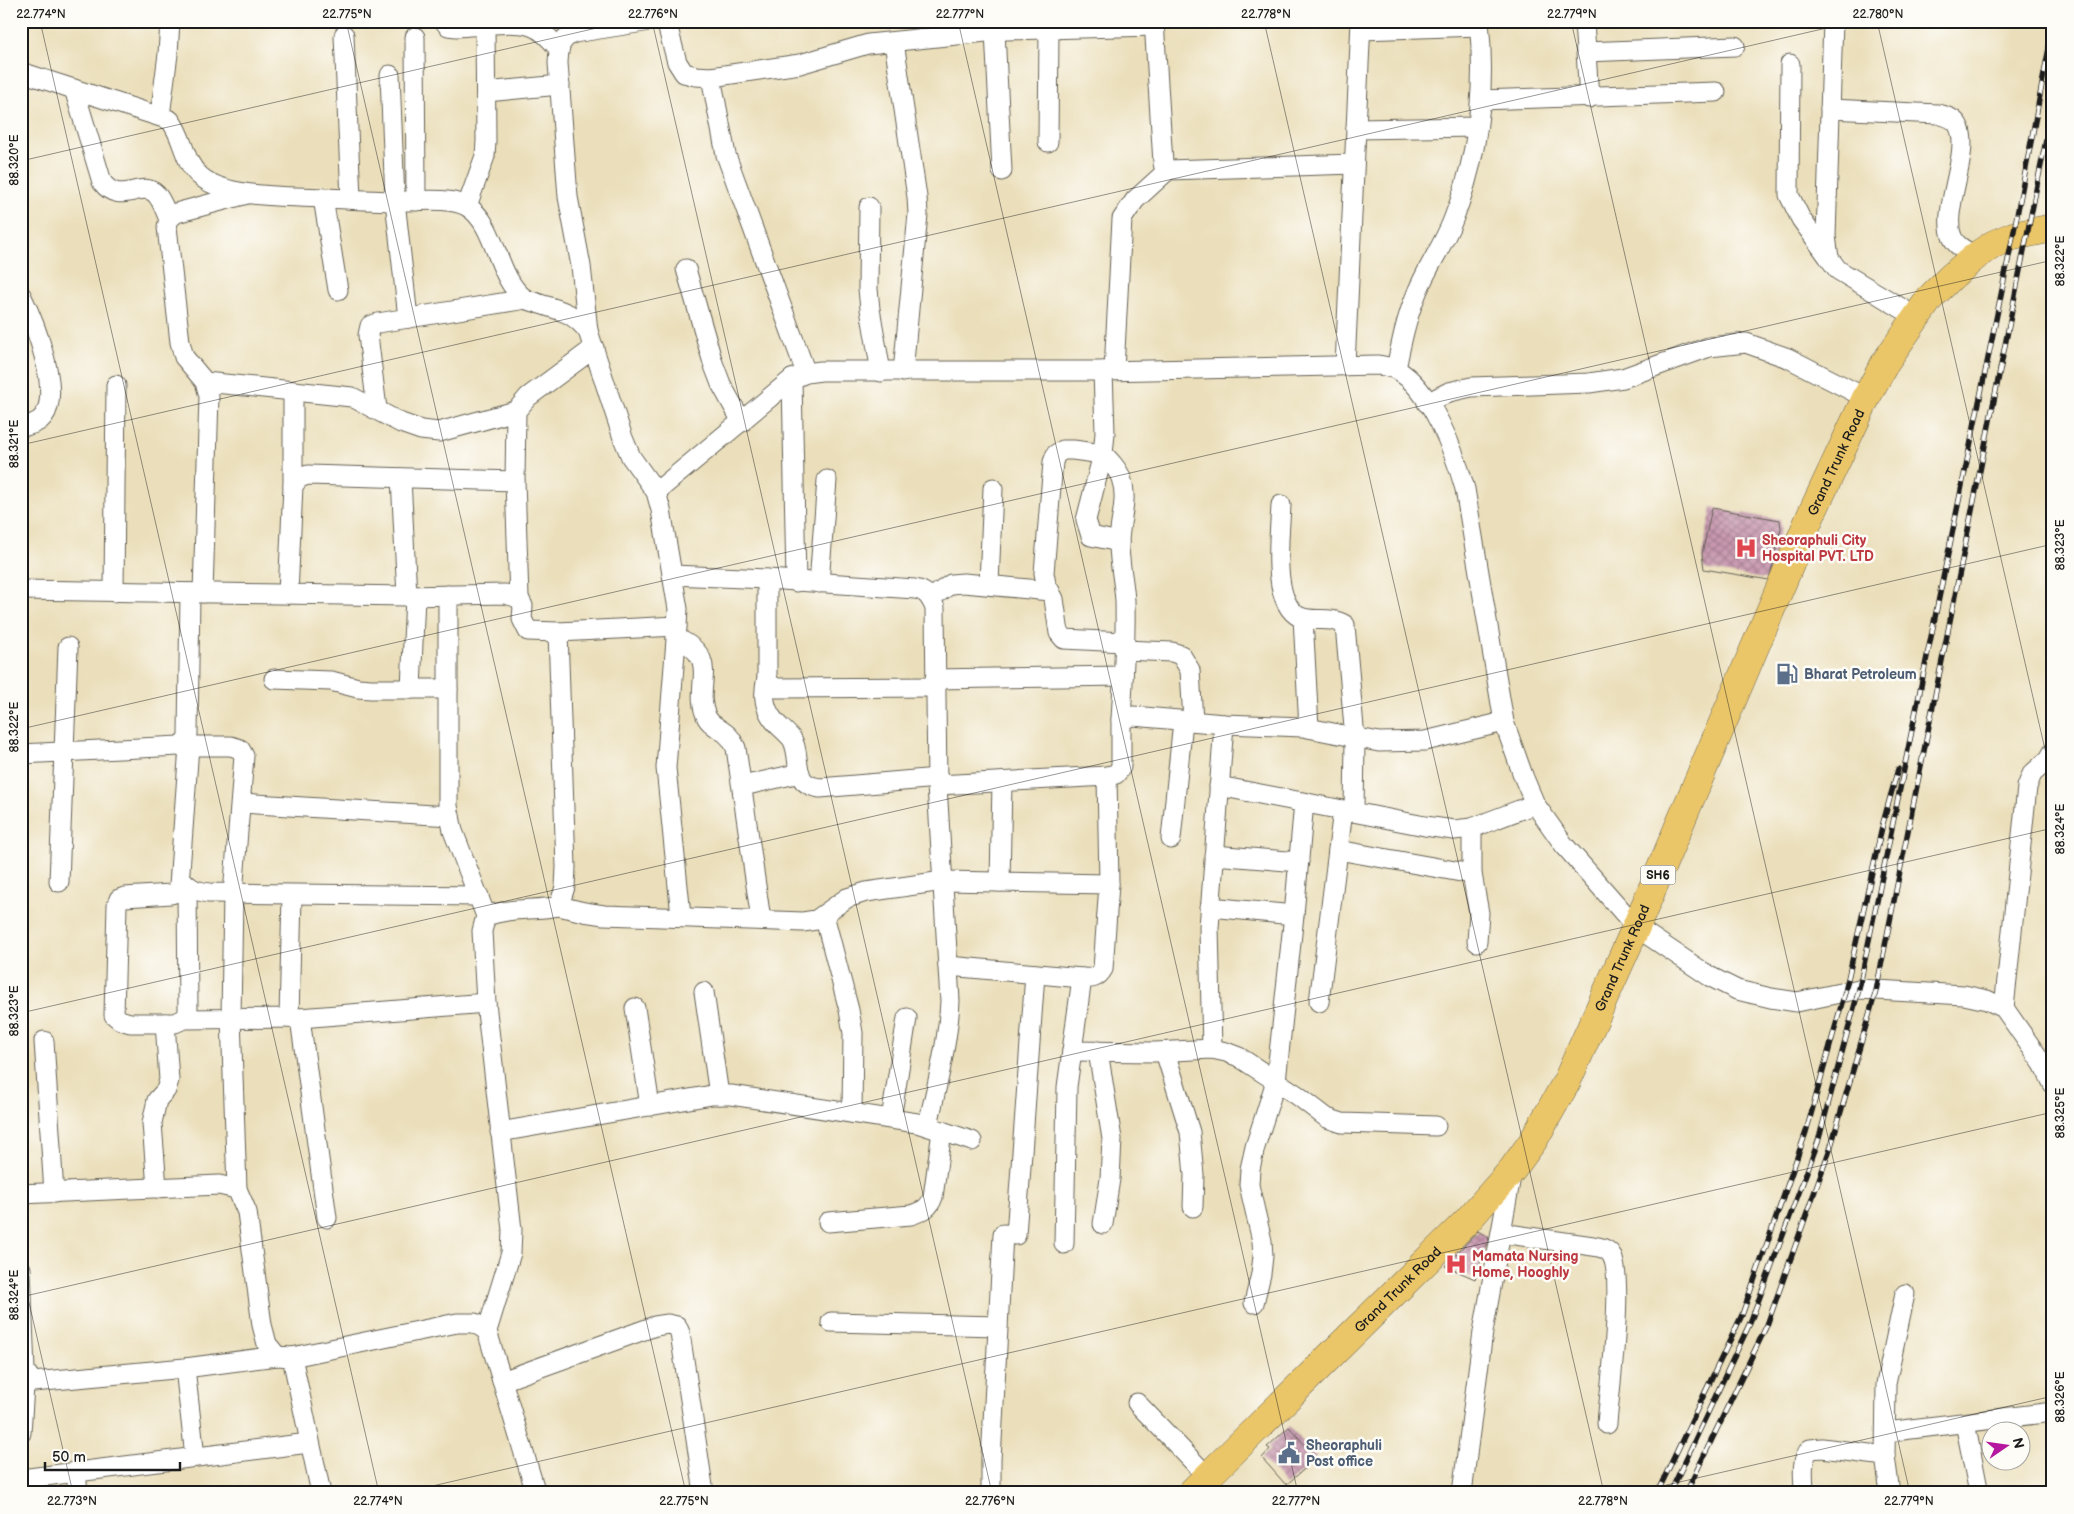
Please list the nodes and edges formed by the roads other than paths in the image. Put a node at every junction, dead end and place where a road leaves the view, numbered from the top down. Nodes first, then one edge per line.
1 (170, 21) edge
2 (444, 21) edge
3 (650, 21) edge
4 (666, 21) edge
5 (1584, 21) edge
6 (1833, 21) edge
7 (1154, 24) edge
8 (1479, 24) edge
9 (1361, 25) edge
10 (485, 26) junction
11 (1002, 28) edge
12 (1049, 29) junction
13 (344, 35) dead end
14 (415, 37) dead end
15 (894, 42) junction
16 (1735, 46) dead end
17 (558, 49) junction
18 (1586, 52) junction
19 (1790, 64) dead end
20 (21, 72) edge
21 (390, 74) dead end
22 (710, 77) junction
23 (560, 85) junction
24 (74, 89) junction
25 (486, 92) junction
26 (1716, 92) dead end
27 (1588, 98) junction
28 (1481, 100) junction
29 (1830, 109) junction
30 (160, 116) junction
31 (1477, 127) junction
32 (1356, 129) junction
33 (1048, 142) dead end
34 (1354, 164) junction
35 (1168, 170) junction
36 (1002, 171) dead end
37 (248, 194) junction
38 (324, 198) junction
39 (351, 199) junction
40 (395, 201) junction
41 (416, 201) junction
42 (467, 206) junction
43 (869, 207) dead end
44 (169, 219) junction
45 (2053, 228) edge
46 (1976, 256) junction
47 (1829, 258) junction
48 (686, 269) dead end
49 (338, 290) dead end
50 (21, 294) edge
51 (526, 299) junction
52 (1916, 317) junction
53 (408, 318) junction
54 (591, 339) junction
55 (1345, 366) junction
56 (1396, 369) junction
57 (1108, 371) junction
58 (881, 372) junction
59 (903, 372) junction
60 (799, 376) junction
61 (205, 382) junction
62 (116, 385) dead end
63 (293, 391) junction
64 (1866, 398) junction
65 (1427, 403) junction
66 (377, 409) junction
67 (516, 410) junction
68 (742, 422) junction
69 (21, 427) edge
70 (1103, 454) junction
71 (401, 478) junction
72 (827, 480) dead end
73 (514, 481) junction
74 (293, 486) junction
75 (993, 488) dead end
76 (656, 492) junction
77 (1281, 505) dead end
78 (1119, 542) junction
79 (672, 575) junction
80 (767, 579) junction
81 (796, 582) junction
82 (819, 583) junction
83 (989, 584) junction
84 (21, 590) edge
85 (1050, 591) junction
86 (114, 592) junction
87 (196, 593) junction
88 (288, 594) junction
89 (448, 595) junction
90 (411, 596) junction
91 (519, 598) junction
92 (931, 598) junction
93 (1303, 618) junction
94 (558, 632) junction
95 (676, 632) junction
96 (1124, 646) junction
97 (68, 647) dead end
98 (1123, 676) junction
99 (767, 678) junction
100 (274, 679) dead end
101 (935, 683) junction
102 (411, 689) junction
103 (448, 689) junction
104 (1121, 720) junction
105 (1188, 721) junction
106 (1504, 722) junction
107 (1224, 724) junction
108 (1310, 728) junction
109 (1355, 739) junction
110 (184, 746) junction
111 (63, 752) junction
112 (21, 754) edge
113 (2051, 756) edge
114 (800, 773) junction
115 (1107, 776) junction
116 (938, 781) junction
117 (1002, 782) junction
118 (742, 786) junction
119 (1218, 786) junction
120 (1304, 802) junction
121 (241, 803) junction
122 (1535, 804) junction
123 (1348, 811) junction
124 (450, 816) junction
125 (1472, 828) junction
126 (1171, 839) dead end
127 (1338, 850) junction
128 (1214, 855) junction
129 (1299, 862) junction
130 (1472, 874) junction
131 (943, 881) junction
132 (59, 882) dead end
133 (183, 882) junction
134 (1000, 882) junction
135 (1109, 884) junction
136 (233, 894) junction
137 (292, 895) junction
138 (479, 896) junction
139 (559, 906) junction
140 (1210, 907) junction
141 (824, 915) junction
142 (1294, 915) junction
143 (486, 916) junction
144 (681, 916) junction
145 (761, 920) junction
146 (1636, 927) junction
147 (1477, 942) dead end
148 (948, 966) junction
149 (1035, 974) junction
150 (1082, 978) junction
151 (704, 992) dead end
152 (1319, 1002) dead end
153 (486, 1003) junction
154 (635, 1008) dead end
155 (2004, 1008) junction
156 (231, 1018) junction
157 (294, 1018) junction
158 (907, 1018) dead end
159 (184, 1019) junction
160 (165, 1023) junction
161 (44, 1041) dead end
162 (1212, 1049) junction
163 (1072, 1051) junction
164 (1098, 1052) junction
165 (1165, 1052) junction
166 (1276, 1081) junction
167 (2053, 1084) edge
168 (719, 1095) junction
169 (650, 1106) junction
170 (852, 1113) junction
171 (891, 1119) junction
172 (1436, 1126) dead end
173 (935, 1128) junction
174 (500, 1132) junction
175 (972, 1141) dead end
176 (1512, 1170) junction
177 (157, 1188) junction
178 (237, 1189) junction
179 (54, 1193) junction
180 (21, 1194) edge
181 (1193, 1207) dead end
182 (327, 1218) dead end
183 (828, 1222) dead end
184 (1103, 1224) dead end
185 (1501, 1232) junction
186 (1064, 1244) dead end
187 (21, 1269) edge
188 (1904, 1294) dead end
189 (1254, 1303) dead end
190 (831, 1322) dead end
191 (998, 1326) junction
192 (487, 1331) junction
193 (285, 1357) junction
194 (185, 1368) junction
195 (25, 1371) junction
196 (502, 1380) junction
197 (1137, 1403) dead end
198 (2053, 1412) edge
199 (1965, 1423) junction
200 (1606, 1424) dead end
201 (1886, 1432) junction
202 (21, 1434) edge
203 (310, 1443) junction
204 (1885, 1456) junction
205 (195, 1457) junction
206 (76, 1472) junction
207 (21, 1478) edge
208 (1199, 1485) edge
209 (78, 1493) edge
210 (321, 1493) edge
211 (536, 1493) edge
212 (704, 1493) edge
213 (991, 1493) edge
214 (1462, 1493) edge
215 (1804, 1493) edge
216 (1890, 1493) edge
217 (1978, 1493) edge

1 - 30 street
2 - 10 street
3 - 17 street
4 - 22 street
5 - 18 street
6 - 29 street
7 - 12 street
7 - 35 street
8 - 9 street
8 - 28 street
9 - 32 street
10 - 17 street
10 - 25 street
11 - 12 street
11 - 15 street
11 - 36 street
12 - 33 street
13 - 39 street
14 - 41 street
15 - 22 street
15 - 59 street
16 - 18 street
17 - 23 street
18 - 27 street
19 - 47 street
20 - 24 street
21 - 40 street
22 - 60 street
23 - 25 street
23 - 54 street
24 - 30 street
24 - 44 street
25 - 42 street
26 - 27 street
27 - 28 street
28 - 31 street
29 - 46 street
29 - 47 street
30 - 37 street
31 - 32 street
31 - 56 street
32 - 34 street
34 - 35 street
34 - 55 street
35 - 57 street
37 - 38 street
37 - 44 street
38 - 39 street
38 - 49 street
39 - 40 street
40 - 41 street
40 - 53 street
41 - 42 street
42 - 51 street
43 - 58 street
44 - 61 street
45 - 46 main road, Grand Trunk Road / SH6
46 - 52 main road, Grand Trunk Road / SH6
47 - 52 street
48 - 68 street
50 - 69 street
51 - 53 street
51 - 54 street
52 - 64 main road, Grand Trunk Road / SH6
53 - 66 street
54 - 67 street
54 - 76 street
55 - 56 street
55 - 57 street
56 - 65 street
57 - 59 street
57 - 70 street
58 - 59 street
58 - 60 street
60 - 68 street
60 - 81 street
61 - 63 street
61 - 87 street
62 - 86 street
63 - 66 street
63 - 74 street
64 - 65 street
64 - 146 main road, Grand Trunk Road / SH6
65 - 106 street
66 - 67 street
67 - 73 street
68 - 76 street
70 - 78 street
70 - 78 street
70 - 85 street
71 - 73 street
71 - 74 street
71 - 90 street
72 - 82 street
73 - 91 street
74 - 88 street
75 - 83 street
76 - 79 street
77 - 93 street
78 - 96 street
79 - 80 street
79 - 95 street
80 - 81 street
80 - 99 street
81 - 82 street
82 - 92 street
83 - 85 street
83 - 92 street
84 - 86 street
85 - 96 street
86 - 87 street
87 - 88 street
87 - 110 street
88 - 90 street
89 - 90 street
89 - 91 street
89 - 103 street
90 - 102 street
91 - 94 street
92 - 101 street
93 - 108 street
93 - 109 street
94 - 95 street
94 - 139 street
95 - 118 street
95 - 144 street
96 - 98 street
96 - 105 street
97 - 111 street
98 - 101 street
98 - 104 street
99 - 101 street
99 - 114 street
100 - 102 street
101 - 116 street
102 - 103 street
103 - 124 street
104 - 105 street
104 - 115 street
105 - 107 street
105 - 126 street
106 - 109 street
106 - 122 street
107 - 108 street
107 - 119 street
108 - 109 street
109 - 123 street
110 - 111 street
110 - 121 street
110 - 133 street
111 - 112 street
111 - 132 street
113 - 155 street
114 - 116 street
114 - 118 street
115 - 117 street
115 - 135 street
116 - 117 street
116 - 131 street
117 - 134 street
118 - 145 street
119 - 120 street
119 - 128 street
120 - 123 street
120 - 129 street
121 - 124 street
121 - 136 street
122 - 125 street
122 - 146 street
123 - 125 street
123 - 127 street
124 - 138 street
125 - 130 street
127 - 130 street
127 - 152 street
128 - 129 street
128 - 140 street
129 - 142 street
130 - 147 street
131 - 134 street
131 - 141 street
131 - 148 street
133 - 136 street
133 - 159 street
133 - 160 street
134 - 135 street
135 - 150 street
136 - 137 street
136 - 156 street
137 - 138 street
137 - 157 street
138 - 143 street
139 - 143 street
139 - 144 street
140 - 142 street
140 - 162 street
141 - 145 street
141 - 170 street
142 - 166 street
143 - 153 street
144 - 145 street
146 - 155 street
146 - 176 main road, Grand Trunk Road / SH6
148 - 149 street
148 - 173 street
149 - 150 street
149 - 191 street
150 - 163 street
151 - 168 street
153 - 157 street
153 - 174 street
154 - 169 street
155 - 167 street
156 - 157 street
156 - 159 street
156 - 178 street
157 - 182 street
158 - 171 street
159 - 160 street
160 - 177 street
161 - 179 street
162 - 165 street
162 - 166 street
163 - 164 street
163 - 186 street
164 - 165 street
164 - 184 street
165 - 181 street
166 - 172 street
166 - 189 street
168 - 169 street
168 - 170 street
169 - 174 street
170 - 171 street
171 - 173 street
173 - 175 street
173 - 183 street
174 - 192 street
176 - 185 street
176 - 208 main road, Grand Trunk Road / SH6
177 - 178 street
177 - 179 street
178 - 193 street
179 - 180 street
185 - 200 street
185 - 214 street
187 - 195 street
188 - 201 street
190 - 191 street
191 - 213 street
192 - 193 street
192 - 196 street
193 - 194 street
193 - 203 street
194 - 195 street
194 - 205 street
195 - 202 street
196 - 211 street
196 - 212 street
197 - 208 street
198 - 199 street
199 - 201 street
199 - 217 street
201 - 204 street
203 - 205 street
203 - 210 street
204 - 215 street
204 - 216 street
205 - 206 street
206 - 207 street
206 - 209 street

